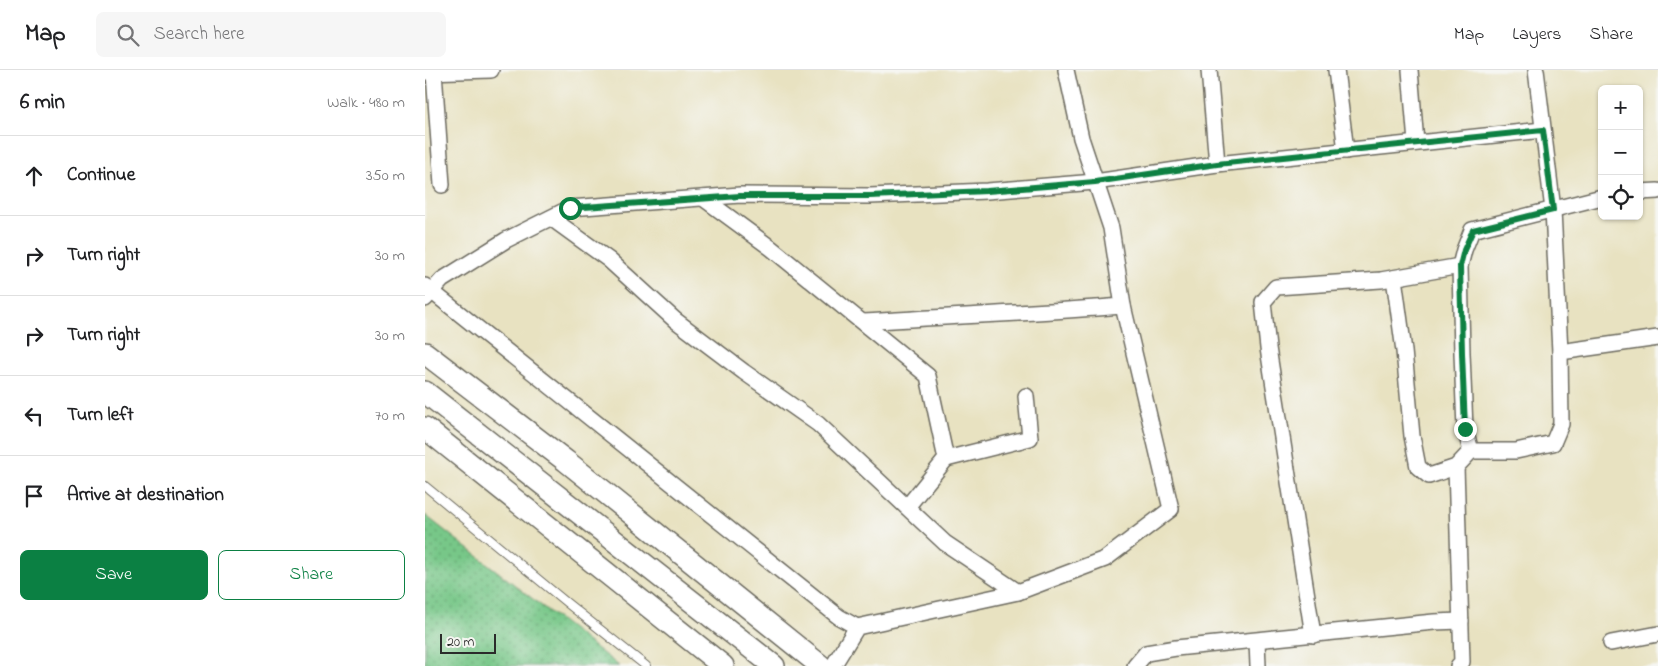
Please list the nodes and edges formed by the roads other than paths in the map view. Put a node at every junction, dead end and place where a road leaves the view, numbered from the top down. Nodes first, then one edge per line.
1 (473, 70) edge
2 (491, 70) edge
3 (1066, 70) edge
4 (1209, 70) edge
5 (1336, 70) edge
6 (1410, 70) edge
7 (1536, 70) edge
8 (429, 72) edge
9 (1543, 130) junction
10 (1416, 143) junction
11 (1346, 151) junction
12 (1217, 164) junction
13 (1095, 182) junction
14 (442, 185) dead end
15 (1658, 191) edge
16 (1643, 192) edge
17 (703, 198) junction
18 (1598, 198) edge
19 (1553, 210) junction
20 (551, 218) junction
21 (1460, 266) junction
22 (1393, 278) junction
23 (427, 292) edge
24 (1123, 306) junction
25 (864, 322) junction
26 (1658, 338) edge
27 (1560, 352) junction
28 (425, 353) edge
29 (425, 392) edge
30 (1026, 396) dead end
31 (425, 428) edge
32 (1471, 451) junction
33 (946, 459) junction
34 (1456, 467) junction
35 (425, 486) edge
36 (907, 507) junction
37 (1018, 592) junction
38 (1461, 621) junction
39 (857, 627) junction
40 (1658, 634) edge
41 (1313, 635) junction
42 (1257, 641) junction
43 (1611, 643) dead end
44 (646, 666) edge
45 (723, 666) edge
46 (774, 666) edge
47 (821, 666) edge
48 (833, 666) edge
49 (1135, 666) edge
50 (1258, 666) edge
51 (1458, 666) edge

1 - 2 street
1 - 8 street
3 - 13 street
4 - 12 street
5 - 11 street
6 - 10 street
7 - 9 street
8 - 14 street
9 - 10 street
9 - 19 street
10 - 11 street
11 - 12 street
12 - 13 street
13 - 17 street
13 - 24 street
15 - 16 street
17 - 20 street
17 - 25 street
18 - 19 street
19 - 21 street
19 - 27 street
20 - 23 street
20 - 36 street
21 - 22 street
21 - 32 street
22 - 34 street
22 - 41 street
23 - 39 street
24 - 25 street
24 - 37 street
25 - 33 street
26 - 27 street
27 - 32 street
28 - 47 main road
29 - 46 main road
30 - 33 street
31 - 45 main road
32 - 34 street
33 - 36 street
34 - 38 street
35 - 44 lane
36 - 37 street
37 - 39 street
38 - 41 street
38 - 51 street
39 - 48 street
40 - 43 street
41 - 42 street
42 - 49 street
42 - 50 street

